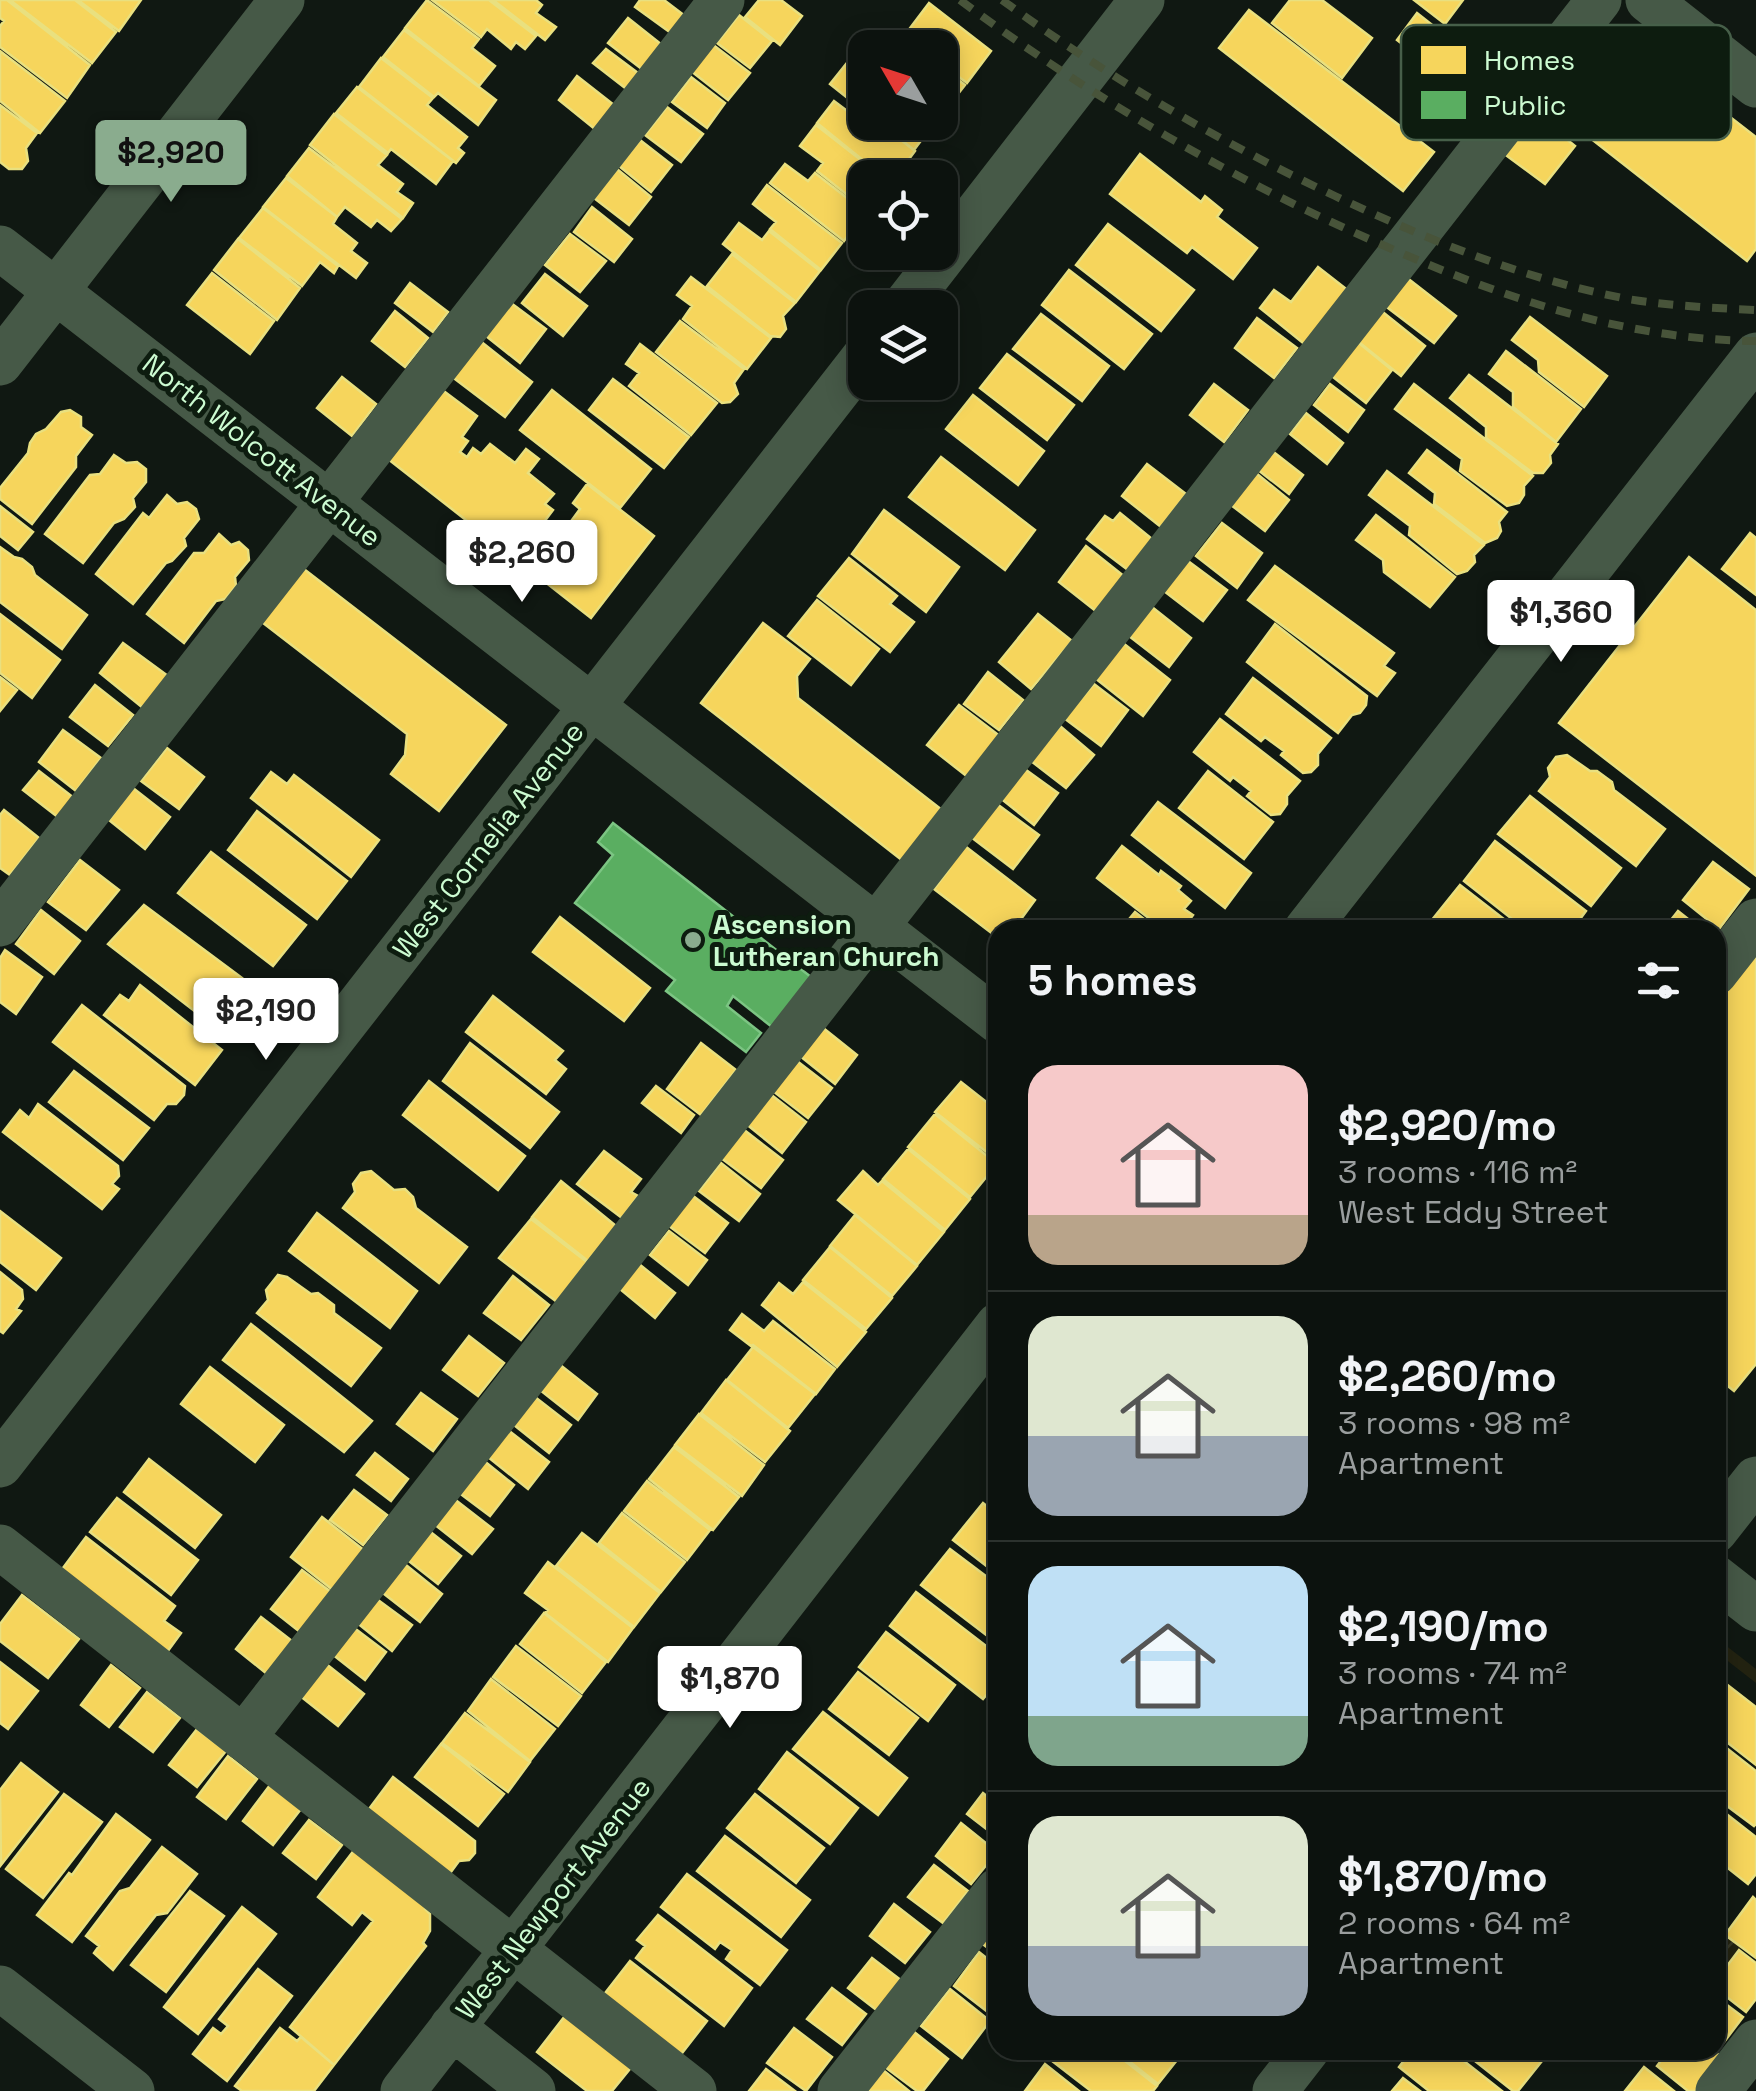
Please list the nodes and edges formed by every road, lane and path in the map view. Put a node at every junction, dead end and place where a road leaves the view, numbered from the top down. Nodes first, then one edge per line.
1 (282, 0) edge
2 (722, 0) edge
3 (1142, 0) edge
4 (1599, 0) edge
5 (1648, 0) edge
6 (1579, 25) edge
7 (1680, 25) edge
8 (1731, 65) edge
9 (1756, 85) edge
10 (1490, 140) edge
11 (0, 248) edge
12 (917, 290) edge
13 (57, 292) junction
14 (1756, 354) edge
15 (0, 363) edge
16 (848, 378) edge
17 (328, 502) junction
18 (592, 706) junction
19 (1314, 920) edge
20 (1756, 920) edge
21 (0, 924) edge
22 (876, 926) junction
23 (1726, 959) edge
24 (988, 1013) edge
25 (988, 1339) edge
26 (0, 1465) edge
27 (1756, 1479) edge
28 (1726, 1517) edge
29 (0, 1548) edge
30 (1726, 1585) edge
31 (1756, 1608) edge
32 (242, 1738) junction
33 (988, 1903) edge
34 (513, 1950) junction
35 (0, 1988) edge
36 (452, 2028) junction
37 (1756, 2042) edge
38 (1299, 2060) edge
39 (677, 2086) edge
40 (132, 2091) edge
41 (403, 2091) edge
42 (532, 2091) edge
43 (840, 2091) edge
44 (1275, 2091) edge
45 (1718, 2091) edge

1 - 13 street
2 - 17 street
3 - 12 street
4 - 6 street
5 - 7 street
8 - 9 street
10 - 22 street
11 - 13 street, North Wolcott Avenue
13 - 15 street
13 - 17 street, North Wolcott Avenue
14 - 19 street
16 - 18 street, West Cornelia Avenue
17 - 18 street, North Wolcott Avenue
17 - 21 street
18 - 22 street, North Wolcott Avenue
18 - 26 street, West Cornelia Avenue
20 - 23 street
22 - 24 street, North Wolcott Avenue
22 - 32 street
25 - 34 street, West Newport Avenue
27 - 28 street
29 - 32 street
30 - 31 street
32 - 34 street
33 - 43 street
34 - 36 street, West Newport Avenue
34 - 39 street
35 - 40 street
36 - 41 street, West Newport Avenue
36 - 42 street
37 - 45 street
38 - 44 street

